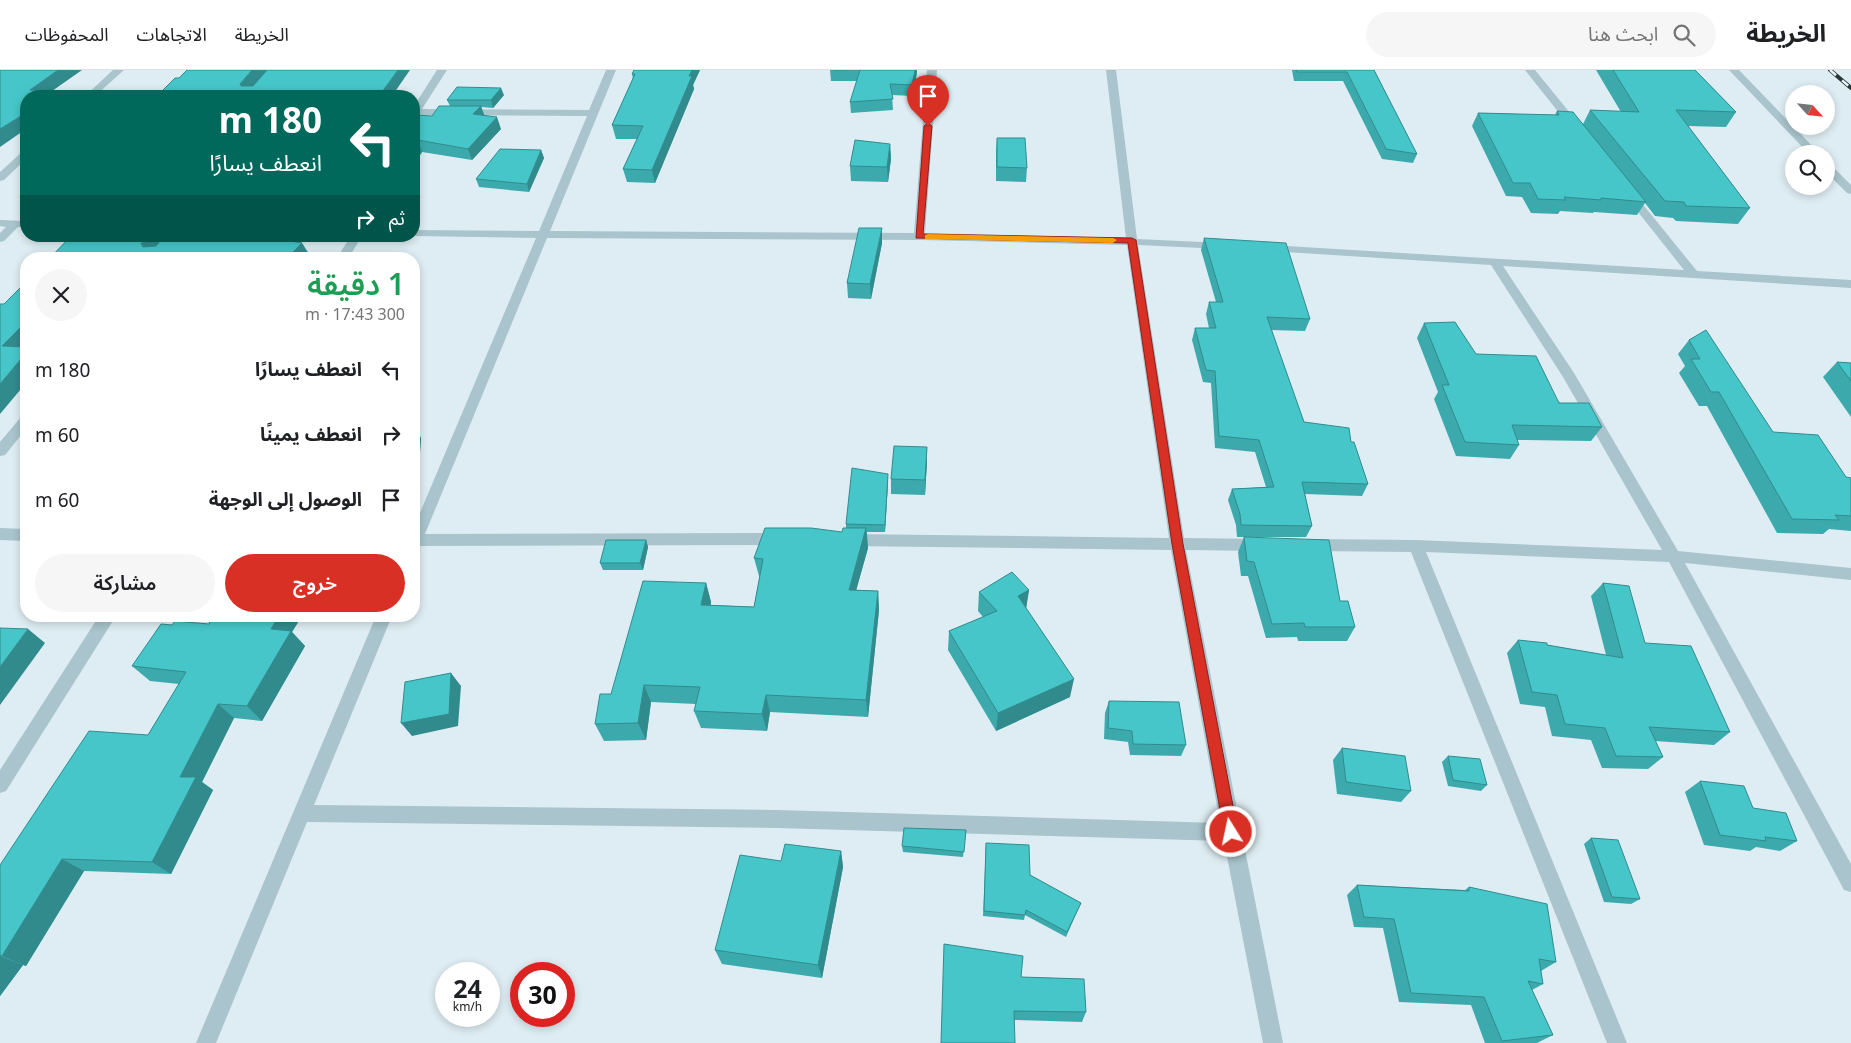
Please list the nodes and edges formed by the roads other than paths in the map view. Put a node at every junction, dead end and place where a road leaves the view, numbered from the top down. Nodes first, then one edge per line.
1 (119, 70) edge
2 (442, 70) edge
3 (610, 70) edge
4 (932, 70) edge
5 (1111, 70) edge
6 (1530, 70) edge
7 (1734, 70) edge
8 (97, 90) edge
9 (420, 103) edge
10 (420, 112) edge
11 (592, 113) junction
12 (1584, 138) edge
13 (1806, 145) edge
14 (20, 160) edge
15 (1835, 175) edge
16 (0, 178) edge
17 (1620, 183) edge
18 (1851, 191) edge
19 (0, 223) edge
20 (20, 224) edge
21 (20, 225) edge
22 (420, 233) edge
23 (542, 235) junction
24 (919, 237) junction
25 (0, 240) edge
26 (1132, 240) junction
27 (1239, 247) edge
28 (1259, 248) edge
29 (1494, 261) junction
30 (1693, 274) junction
31 (1851, 284) edge
32 (20, 427) edge
33 (0, 451) edge
34 (420, 527) edge
35 (0, 534) edge
36 (20, 535) edge
37 (796, 539) edge
38 (836, 540) edge
39 (420, 541) edge
40 (1177, 544) junction
41 (1277, 545) edge
42 (1297, 545) edge
43 (1416, 546) junction
44 (1673, 556) junction
45 (1851, 574) edge
46 (104, 622) edge
47 (382, 622) edge
48 (0, 785) edge
49 (302, 813) junction
50 (1231, 832) junction
51 (1851, 883) edge
52 (206, 1043) edge
53 (1273, 1043) edge
54 (1617, 1043) edge

1 - 8 street
2 - 9 street
3 - 11 street
4 - 24 street
5 - 26 street
6 - 12 street
7 - 13 street
10 - 11 street
11 - 23 street
14 - 16 street
15 - 18 street
17 - 30 street
19 - 20 street
21 - 25 street
22 - 23 street
23 - 24 street
23 - 34 street
24 - 26 street
26 - 27 street
26 - 40 street
28 - 29 street
29 - 30 street
29 - 44 street
30 - 31 street
32 - 33 street
35 - 36 street
37 - 39 street
38 - 40 street
40 - 41 street
40 - 50 street
42 - 43 street
43 - 44 street
43 - 54 street
44 - 45 street
44 - 51 street
46 - 48 street
47 - 49 street
49 - 50 street
49 - 52 street
50 - 53 street

